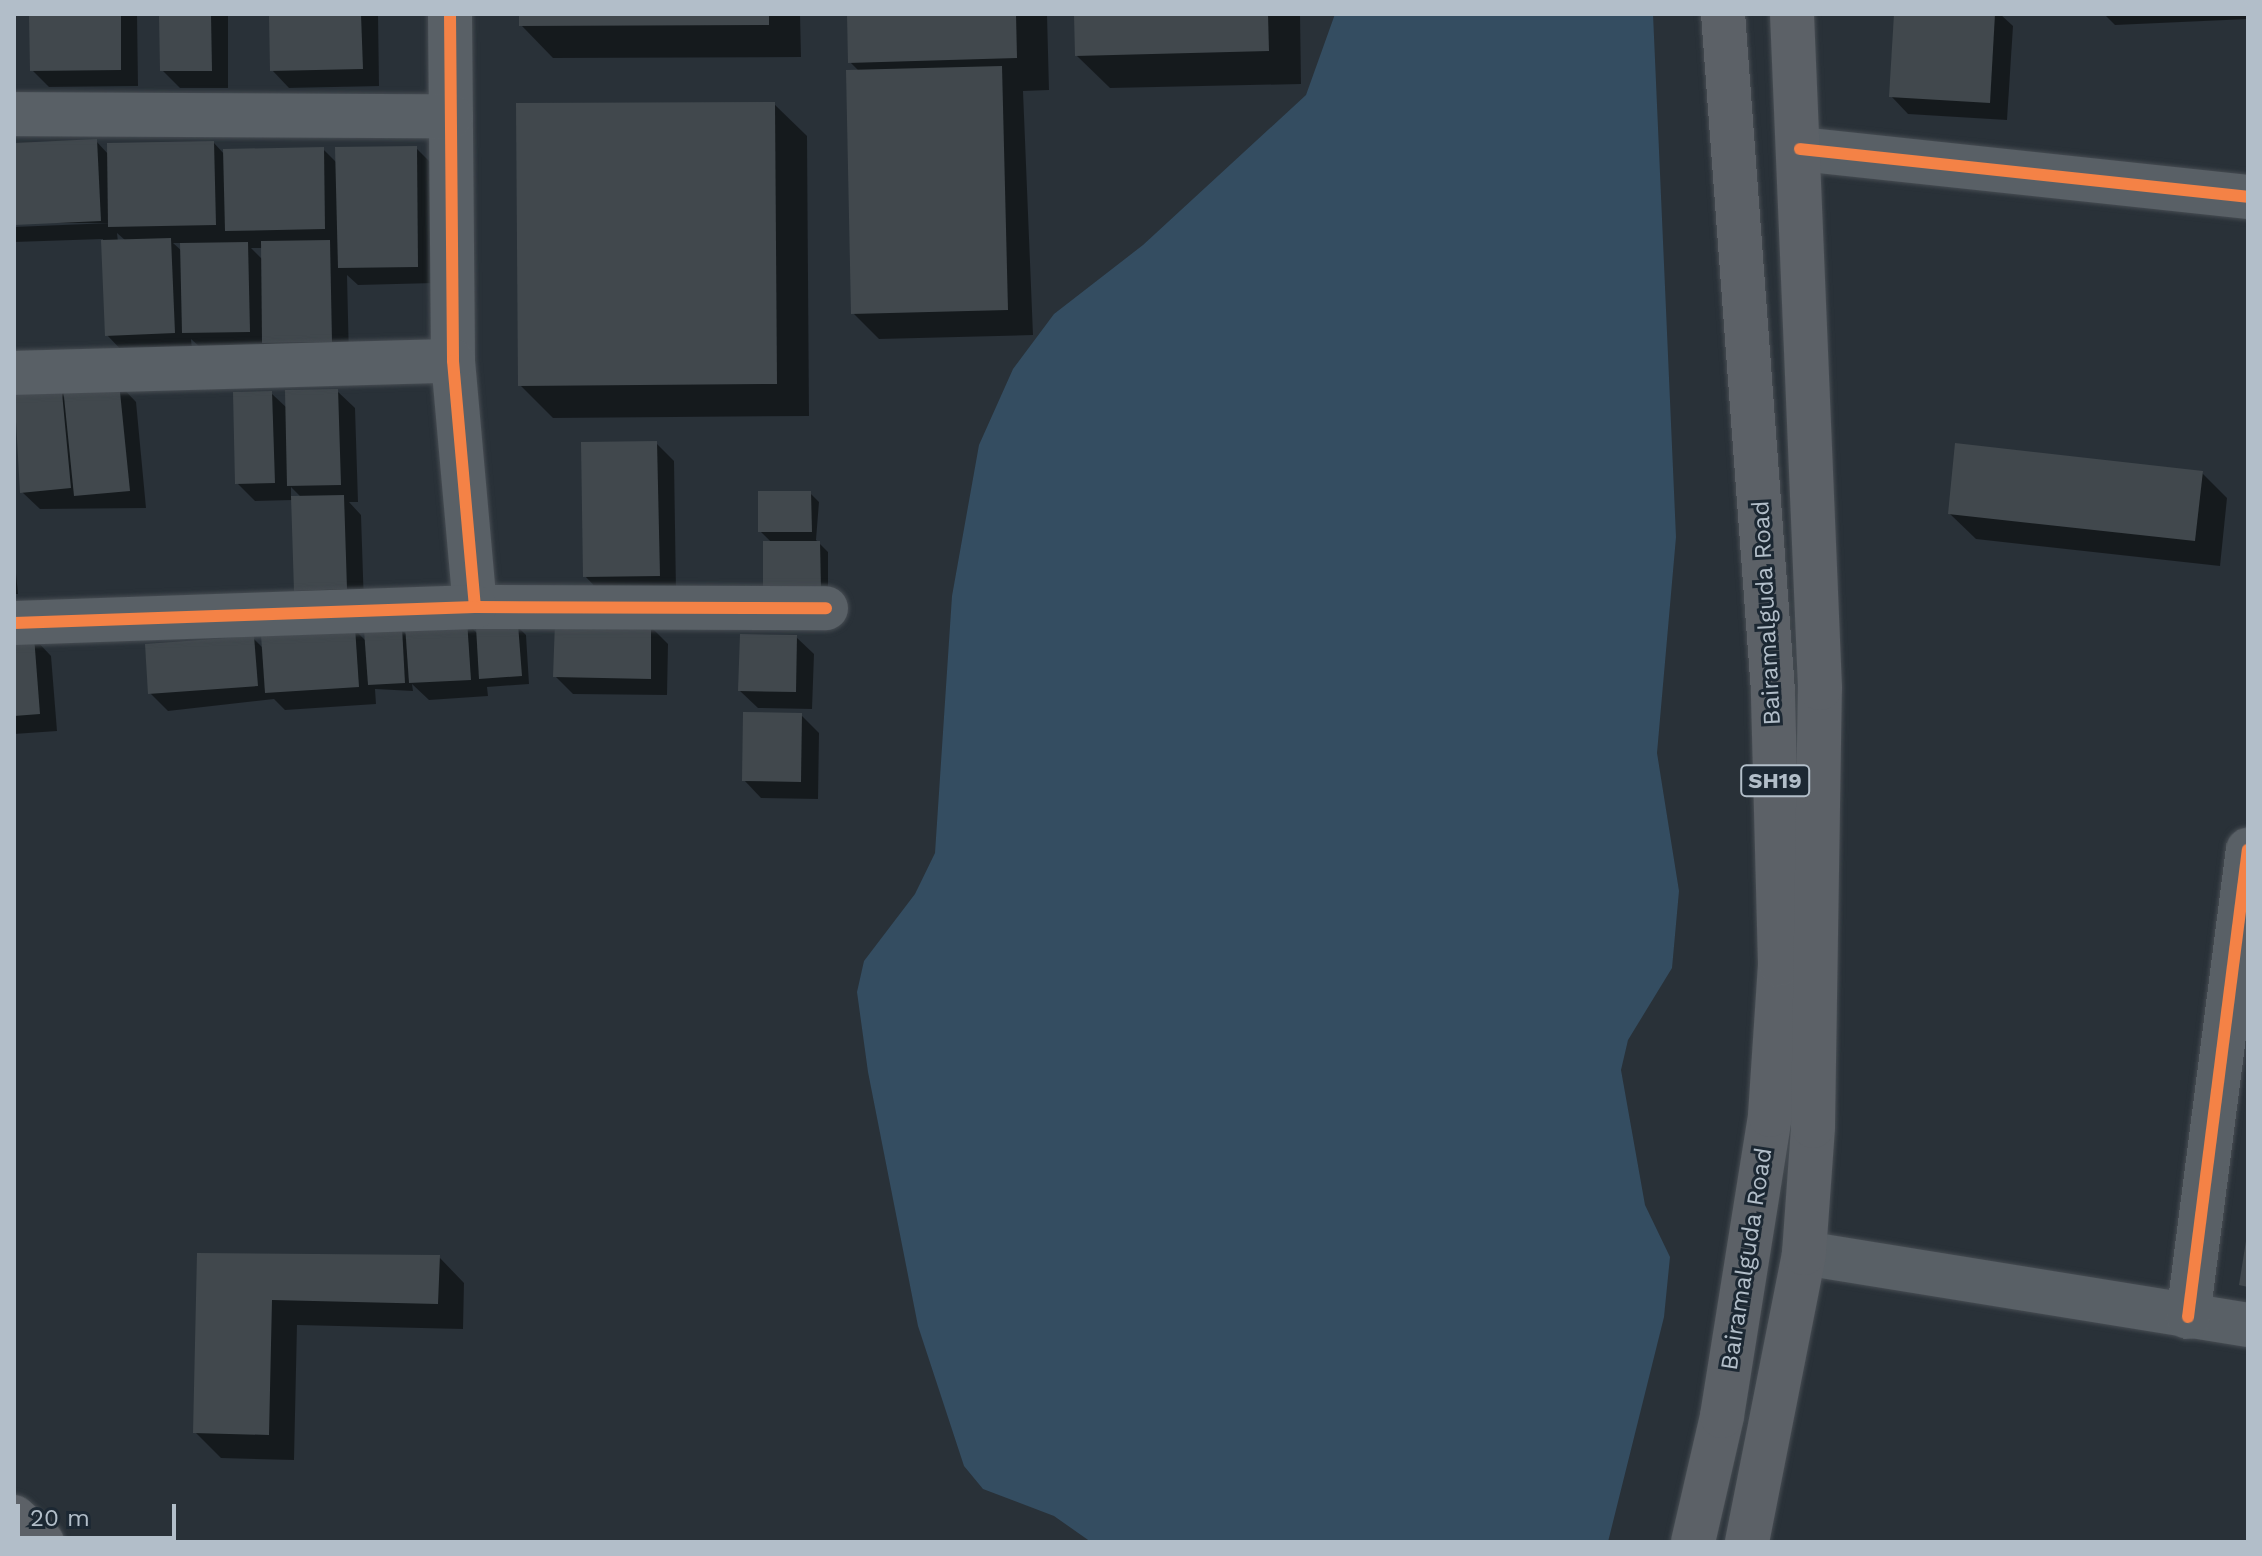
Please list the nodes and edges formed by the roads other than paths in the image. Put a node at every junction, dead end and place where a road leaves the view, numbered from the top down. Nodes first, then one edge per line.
1 (450, 14) edge
2 (1723, 14) edge
3 (1792, 14) edge
4 (14, 114) edge
5 (451, 116) junction
6 (1800, 149) junction
7 (2248, 197) edge
8 (453, 361) junction
9 (14, 373) edge
10 (475, 607) junction
11 (826, 608) dead end
12 (14, 623) edge
13 (2248, 850) edge
14 (1804, 1253) junction
15 (2188, 1317) junction
16 (2248, 1325) edge
17 (14, 1517) edge
18 (42, 1542) edge
19 (1693, 1542) edge
20 (1747, 1542) edge

1 - 5 street
2 - 19 main road, Bairamalguda Road / SH19
3 - 6 main road, Bairamalguda Road / SH19
4 - 5 street
5 - 8 street
6 - 7 street
6 - 14 main road, Bairamalguda Road / SH19
8 - 9 street
8 - 10 street
10 - 11 street
10 - 12 street
13 - 15 street
14 - 15 street
14 - 20 main road, Bairamalguda Road / SH19
15 - 16 street
17 - 18 main road

